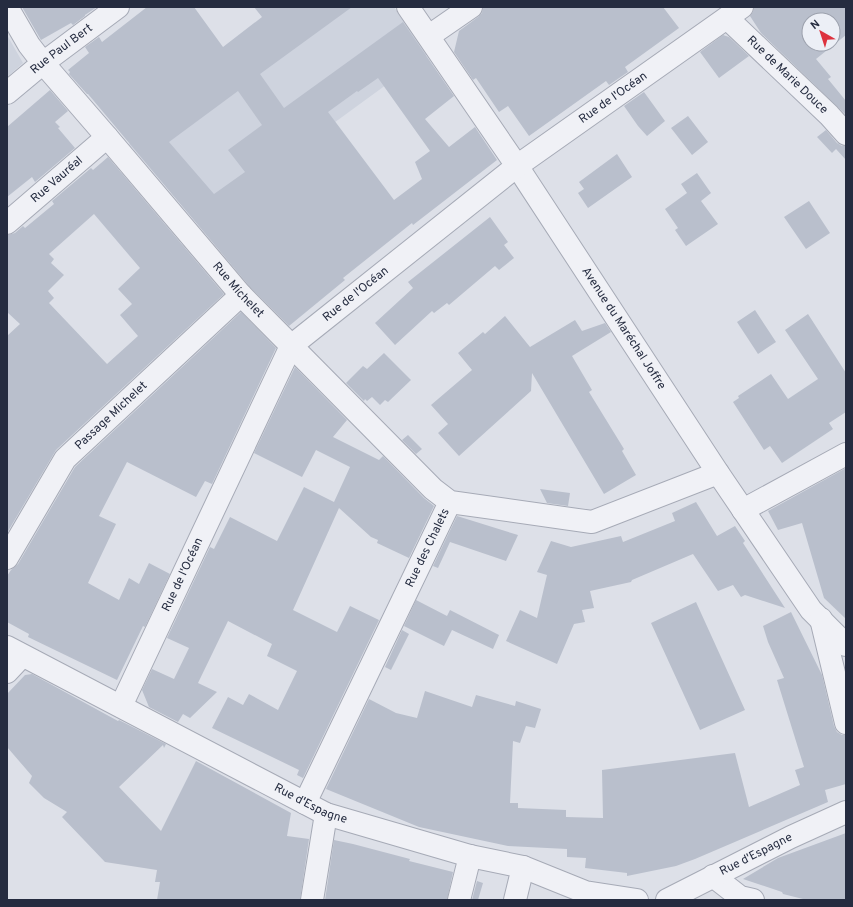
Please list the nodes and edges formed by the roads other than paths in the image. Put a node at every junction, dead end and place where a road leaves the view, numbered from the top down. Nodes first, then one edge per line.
1 (7, 7) edge
2 (118, 7) edge
3 (408, 7) edge
4 (471, 7) edge
5 (734, 12) edge
6 (429, 36) junction
7 (43, 63) junction
8 (7, 93) edge
9 (846, 134) edge
10 (107, 137) junction
11 (517, 166) junction
12 (7, 223) edge
13 (241, 295) junction
14 (291, 346) junction
15 (846, 454) edge
16 (718, 473) junction
17 (450, 502) junction
18 (743, 510) junction
19 (7, 558) edge
20 (821, 619) junction
21 (846, 645) edge
22 (15, 652) edge
23 (7, 672) edge
24 (121, 706) junction
25 (846, 723) edge
26 (305, 803) junction
27 (846, 812) edge
28 (326, 814) junction
29 (470, 856) junction
30 (523, 867) junction
31 (713, 876) junction
32 (312, 900) edge
33 (459, 900) edge
34 (515, 900) edge
35 (637, 900) edge
36 (668, 900) edge
37 (754, 900) edge

1 - 7 street, Rue Michelet
2 - 7 street, Rue Paul Bert
3 - 6 street, Avenue du Maréchal Joffre
4 - 6 street
5 - 9 street, Rue de Marie Douce
5 - 11 street, Rue de l'Océan
6 - 11 street, Avenue du Maréchal Joffre
7 - 8 street, Rue Paul Bert
7 - 10 street, Rue Michelet
10 - 12 street, Rue Vauréal
10 - 13 street, Rue Michelet
11 - 14 street, Rue de l'Océan
11 - 16 street, Avenue du Maréchal Joffre
13 - 14 street, Rue Michelet
13 - 19 street, Passage Michelet
14 - 17 street, Rue Michelet
14 - 24 street, Rue de l'Océan
15 - 18 street
16 - 17 street, Rue des Chalets
16 - 18 street, Avenue du Maréchal Joffre
17 - 26 street, Rue des Chalets
18 - 20 street, Avenue du Maréchal Joffre
20 - 21 street, Avenue du Maréchal Joffre
20 - 25 street
22 - 23 street
22 - 24 street, Rue d'Espagne
24 - 26 street, Rue d'Espagne
26 - 28 street, Rue d'Espagne
27 - 31 street, Rue d'Espagne
28 - 29 street, Rue d'Espagne
28 - 32 street
29 - 30 street, Rue d'Espagne
29 - 33 street
30 - 34 street
30 - 35 street, Rue d'Espagne
31 - 36 street, Rue d'Espagne
31 - 37 street

